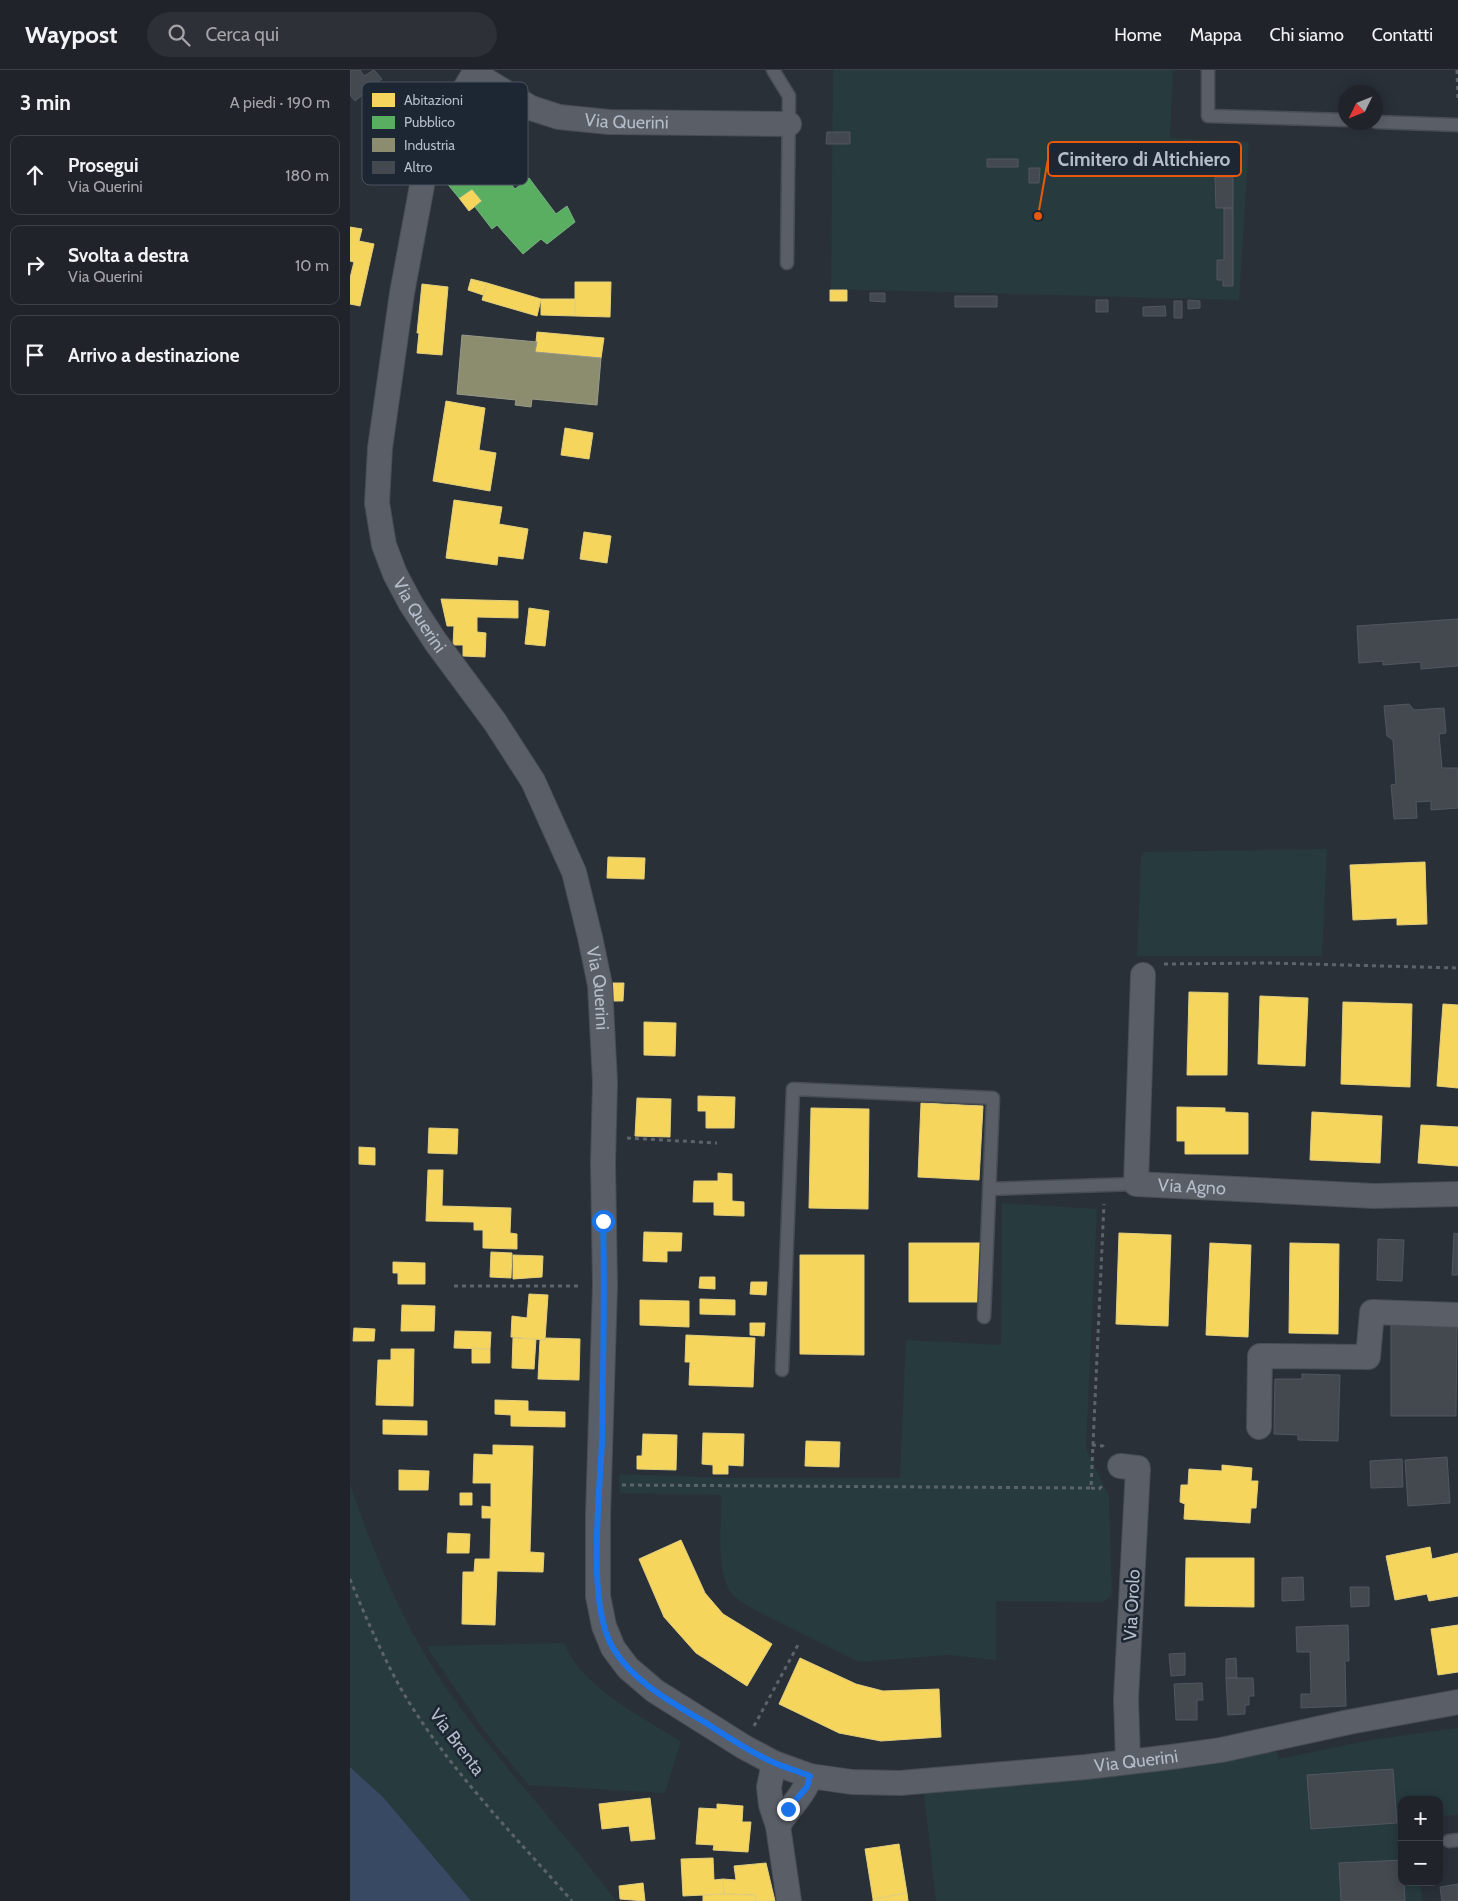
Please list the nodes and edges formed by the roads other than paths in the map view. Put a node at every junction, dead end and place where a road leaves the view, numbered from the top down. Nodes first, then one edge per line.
1 (773, 70) edge
2 (1208, 70) edge
3 (475, 71) edge
4 (469, 82) edge
5 (492, 82) edge
6 (528, 106) edge
7 (1338, 120) edge
8 (1383, 122) edge
9 (789, 124) junction
10 (1458, 125) edge
11 (422, 185) edge
12 (787, 263) dead end
13 (1143, 975) road end
14 (1136, 1184) junction
15 (989, 1189) junction
16 (1458, 1194) edge
17 (1458, 1315) edge
18 (984, 1317) dead end
19 (782, 1370) dead end
20 (1259, 1427) dead end
21 (1120, 1466) dead end
22 (1458, 1702) edge
23 (1128, 1761) junction
24 (774, 1763) junction
25 (810, 1776) junction
26 (778, 1826) junction
27 (789, 1901) edge

1 - 9 lane
2 - 7 lane
3 - 4 street, Via Querini
3 - 5 street, Via Querini
6 - 9 street, Via Querini
8 - 10 lane
9 - 12 lane
11 - 24 street, Via Querini
13 - 14 street, Via Agno
14 - 15 lane
14 - 16 street, Via Agno
15 - 18 lane
15 - 19 lane
17 - 20 street
21 - 23 street, Via Orolo
22 - 23 street, Via Querini
23 - 25 street, Via Querini
24 - 25 street, Via Querini
24 - 26 street
25 - 26 street
26 - 27 street

